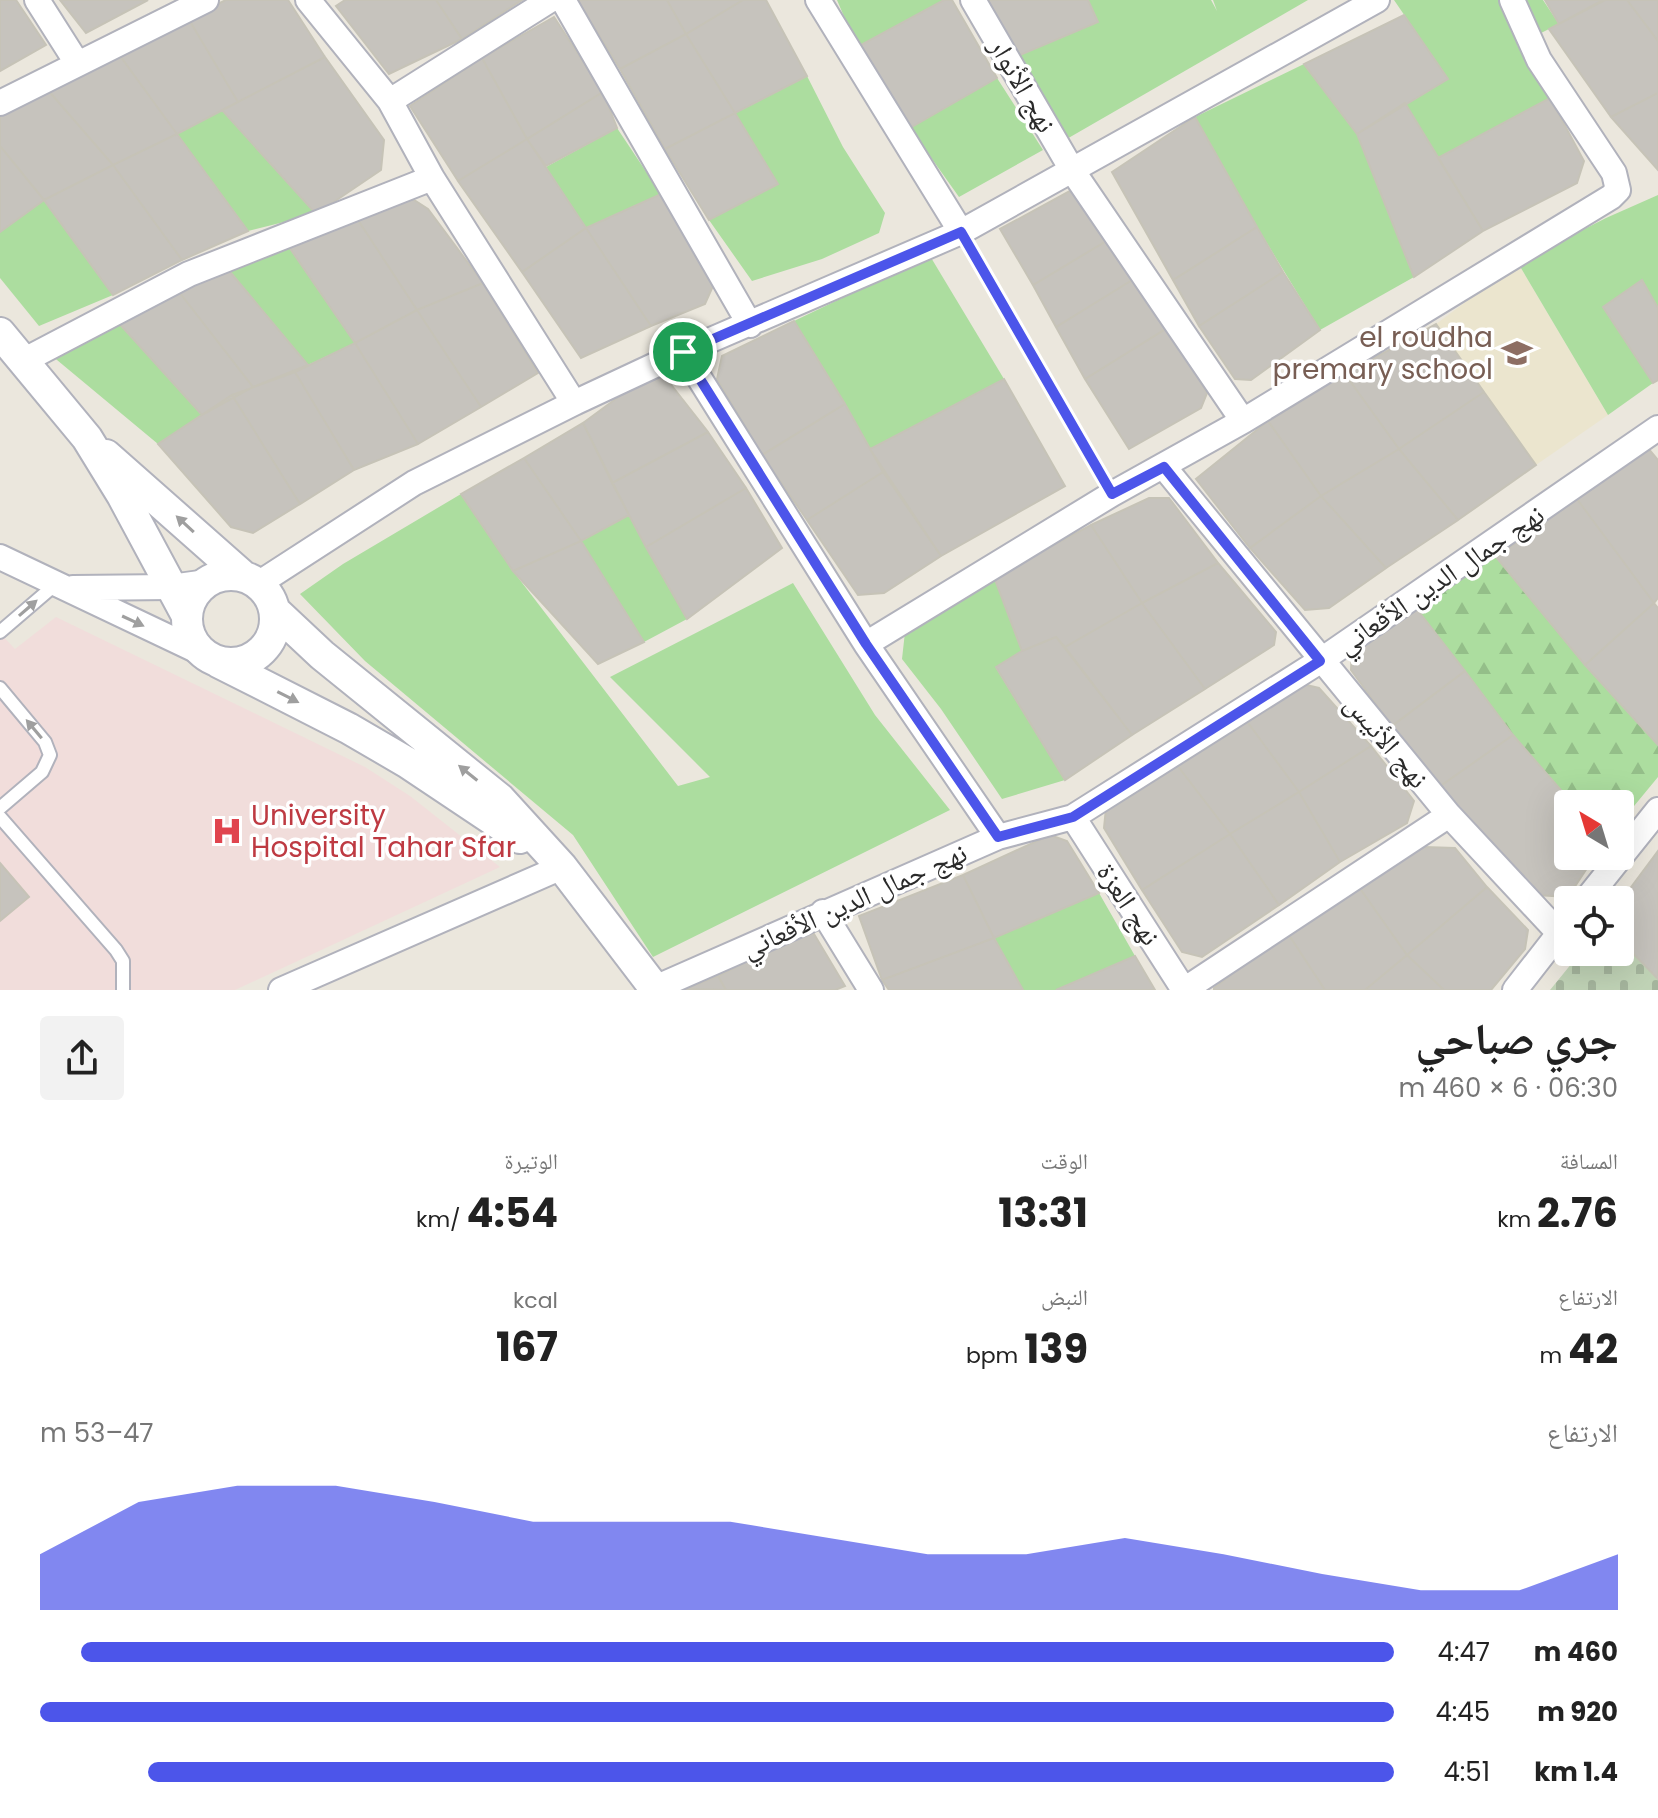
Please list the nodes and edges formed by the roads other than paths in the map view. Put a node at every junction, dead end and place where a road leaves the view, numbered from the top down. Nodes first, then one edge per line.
1 (37, 0) edge
2 (206, 0) edge
3 (308, 0) edge
4 (550, 0) edge
5 (563, 0) edge
6 (818, 0) edge
7 (973, 0) edge
8 (1377, 0) edge
9 (1512, 0) edge
10 (77, 63) junction
11 (390, 101) junction
12 (0, 103) edge
13 (1072, 170) junction
14 (432, 178) junction
15 (961, 232) junction
16 (750, 325) junction
17 (0, 333) edge
18 (683, 352) junction
19 (23, 361) junction
20 (574, 403) junction
21 (1243, 421) junction
22 (1658, 428) edge
23 (87, 438) junction
24 (1164, 467) junction
25 (1, 559) edge
26 (250, 580) junction
27 (207, 582) junction
28 (60, 586) junction
29 (171, 587) junction
30 (274, 610) junction
31 (187, 616) junction
32 (0, 632) edge
33 (866, 644) junction
34 (210, 658) junction
35 (1320, 661) junction
36 (0, 688) edge
37 (0, 808) edge
38 (1658, 810) edge
39 (1449, 815) junction
40 (0, 817) edge
41 (1073, 817) junction
42 (998, 837) junction
43 (562, 867) junction
44 (1597, 886) edge
45 (823, 912) junction
46 (1554, 917) edge
47 (1554, 940) edge
48 (656, 989) edge
49 (123, 990) edge
50 (281, 990) edge
51 (871, 990) edge
52 (1184, 990) edge
53 (1515, 990) edge

1 - 10 street
2 - 10 street
3 - 11 street
4 - 11 street
5 - 16 street
6 - 15 street
7 - 13 street, نهج الأنوار
8 - 13 street
9 - 21 street
10 - 12 street
11 - 14 street
13 - 15 street
13 - 21 street, نهج الأنوار
14 - 19 street
14 - 20 street
15 - 16 street
16 - 18 street
17 - 19 street
18 - 20 street
18 - 33 street
19 - 23 street
20 - 26 street
21 - 24 street
22 - 35 street, نهج جمال الدين الأفعاني
26 -> 23 street
23 - 29 street
24 - 33 street
24 - 35 street, نهج الأنيس
25 - 28 street
26 - 27 street
26 - 30 street
27 - 29 street
27 - 31 street
28 - 29 street
32 -> 28 lane
28 -> 34 street
29 - 31 street
30 - 34 street
43 -> 30 street
31 - 34 street
33 - 42 street
34 -> 43 street
35 - 39 street, نهج الأنيس
35 - 41 street, نهج جمال الدين الأفعاني
37 -> 36 lane
38 - 44 street
39 - 46 street, نهج الأنيس
39 - 52 street
40 - 49 lane
41 - 42 street, نهج جمال الدين الأفعاني
41 - 52 street, نهج العزة
42 - 45 street, نهج جمال الدين الأفعاني
43 - 48 street
43 - 50 street
45 - 48 street, نهج جمال الدين الأفعاني
45 - 51 street
47 - 53 street

